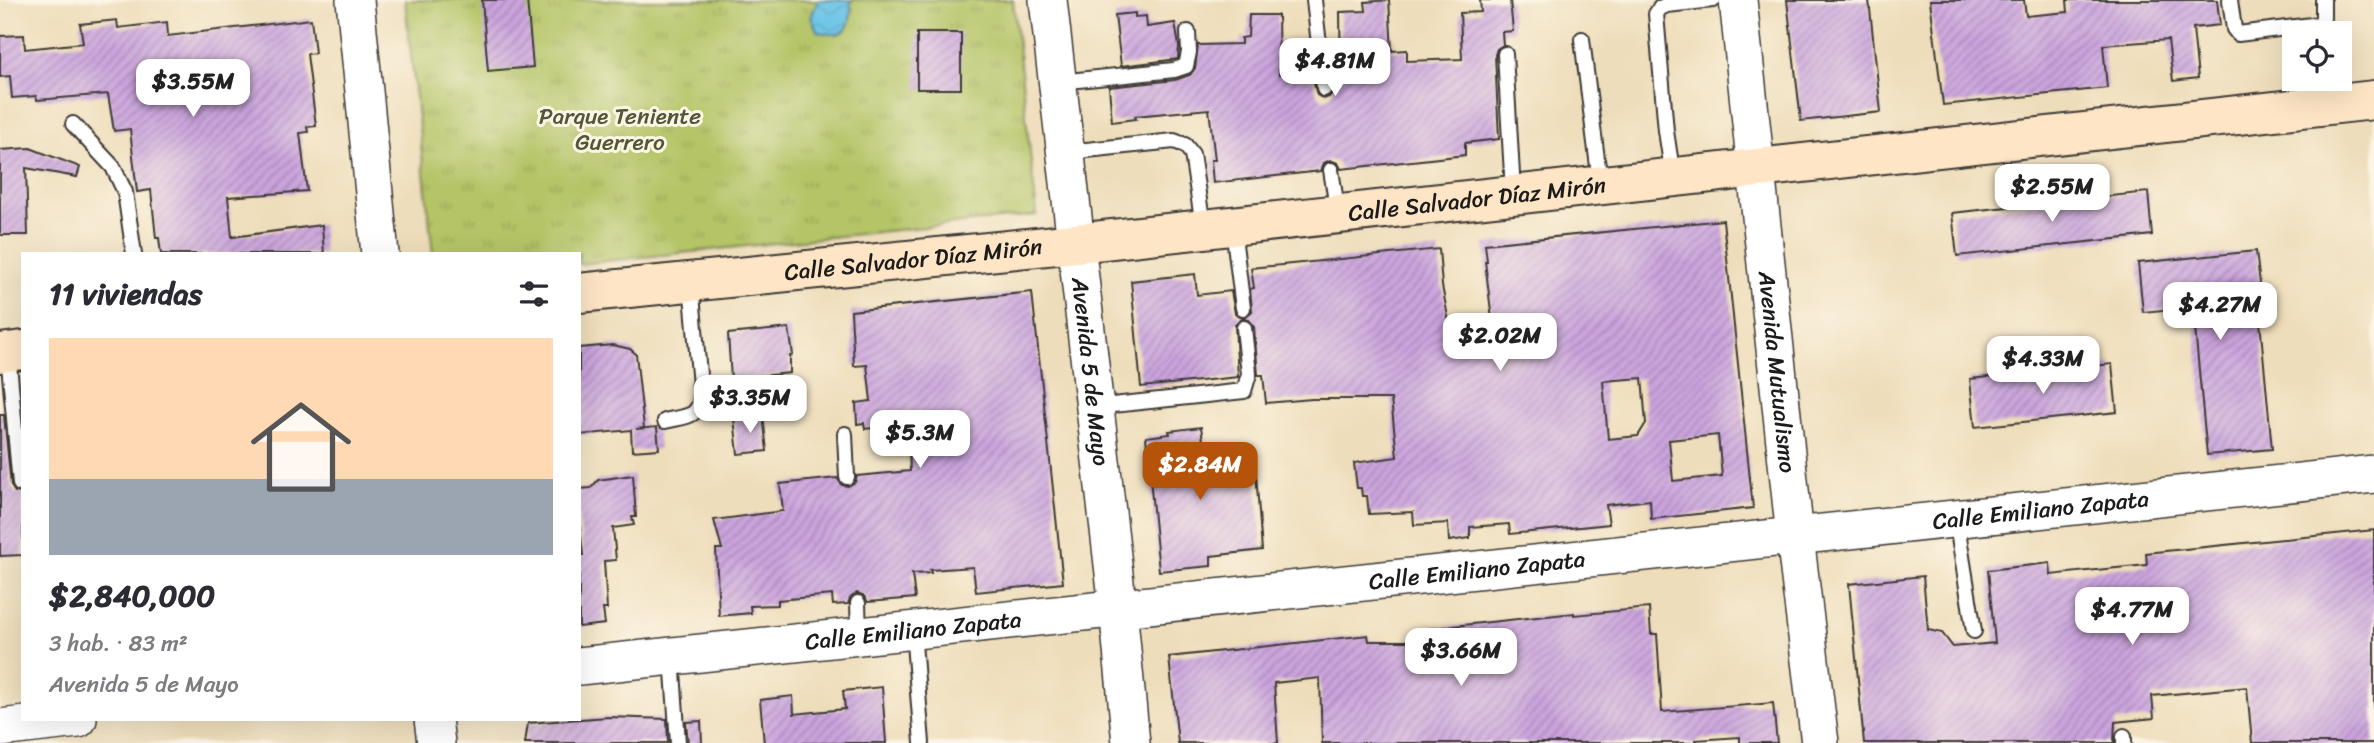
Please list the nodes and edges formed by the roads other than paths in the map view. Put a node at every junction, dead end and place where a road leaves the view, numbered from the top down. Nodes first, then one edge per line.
1 (355, 0) edge
2 (1048, 0) edge
3 (1314, 0) edge
4 (1713, 0) edge
5 (1738, 0) edge
6 (2230, 0) edge
7 (2323, 0) edge
8 (1188, 32) dead end
9 (1583, 39) dead end
10 (1505, 54) dead end
11 (1057, 82) junction
12 (1324, 89) dead end
13 (2374, 100) edge
14 (73, 124) dead end
15 (1065, 152) junction
16 (1758, 169) junction
17 (1331, 170) dead end
18 (1673, 178) junction
19 (1600, 186) junction
20 (1513, 195) junction
21 (1339, 215) junction
22 (1218, 228) junction
23 (1076, 243) junction
24 (134, 252) edge
25 (380, 252) edge
26 (691, 282) junction
27 (581, 293) edge
28 (1242, 308) dead end
29 (1244, 328) dead end
30 (10, 352) edge
31 (1093, 407) junction
32 (665, 421) dead end
33 (845, 435) dead end
34 (2374, 474) edge
35 (847, 477) dead end
36 (20, 484) dead end
37 (1956, 519) junction
38 (1795, 537) junction
39 (1118, 608) junction
40 (913, 630) junction
41 (1974, 631) dead end
42 (672, 656) junction
43 (581, 666) edge
44 (433, 721) edge
45 (70, 724) edge
46 (0, 728) edge
47 (436, 743) edge
48 (678, 743) edge
49 (922, 743) edge
50 (1131, 743) edge
51 (1820, 743) edge

1 - 25 street
2 - 11 street, Avenida 5 de Mayo
3 - 12 lane
4 - 18 lane
5 - 16 street, Avenida Mutualismo
6 - 7 lane
8 - 11 lane
9 - 19 lane
10 - 20 lane
11 - 15 street, Avenida 5 de Mayo
13 - 16 main road, Calle Salvador Díaz Mirón
14 - 24 lane
15 - 22 lane
15 - 23 street, Avenida 5 de Mayo
16 - 18 main road, Calle Salvador Díaz Mirón
16 - 38 street, Avenida Mutualismo
17 - 21 lane
18 - 19 main road, Calle Salvador Díaz Mirón
19 - 20 main road, Calle Salvador Díaz Mirón
20 - 21 main road, Calle Salvador Díaz Mirón
21 - 22 main road, Calle Salvador Díaz Mirón
22 - 23 main road, Calle Salvador Díaz Mirón
22 - 28 lane
23 - 26 main road, Calle Salvador Díaz Mirón
23 - 31 street, Avenida 5 de Mayo
26 - 27 main road, Calle Salvador Díaz Mirón
26 - 32 lane
29 - 31 lane
30 - 36 lane
31 - 39 street, Avenida 5 de Mayo
33 - 35 lane
34 - 37 street, Calle Emiliano Zapata
37 - 38 street, Calle Emiliano Zapata
37 - 41 lane
38 - 39 street, Calle Emiliano Zapata
38 - 51 street, Avenida Mutualismo
39 - 40 street, Calle Emiliano Zapata
39 - 50 street, Avenida 5 de Mayo
40 - 42 street, Calle Emiliano Zapata
40 - 49 lane
42 - 43 street, Calle Emiliano Zapata
42 - 48 lane
44 - 47 street
45 - 46 street

